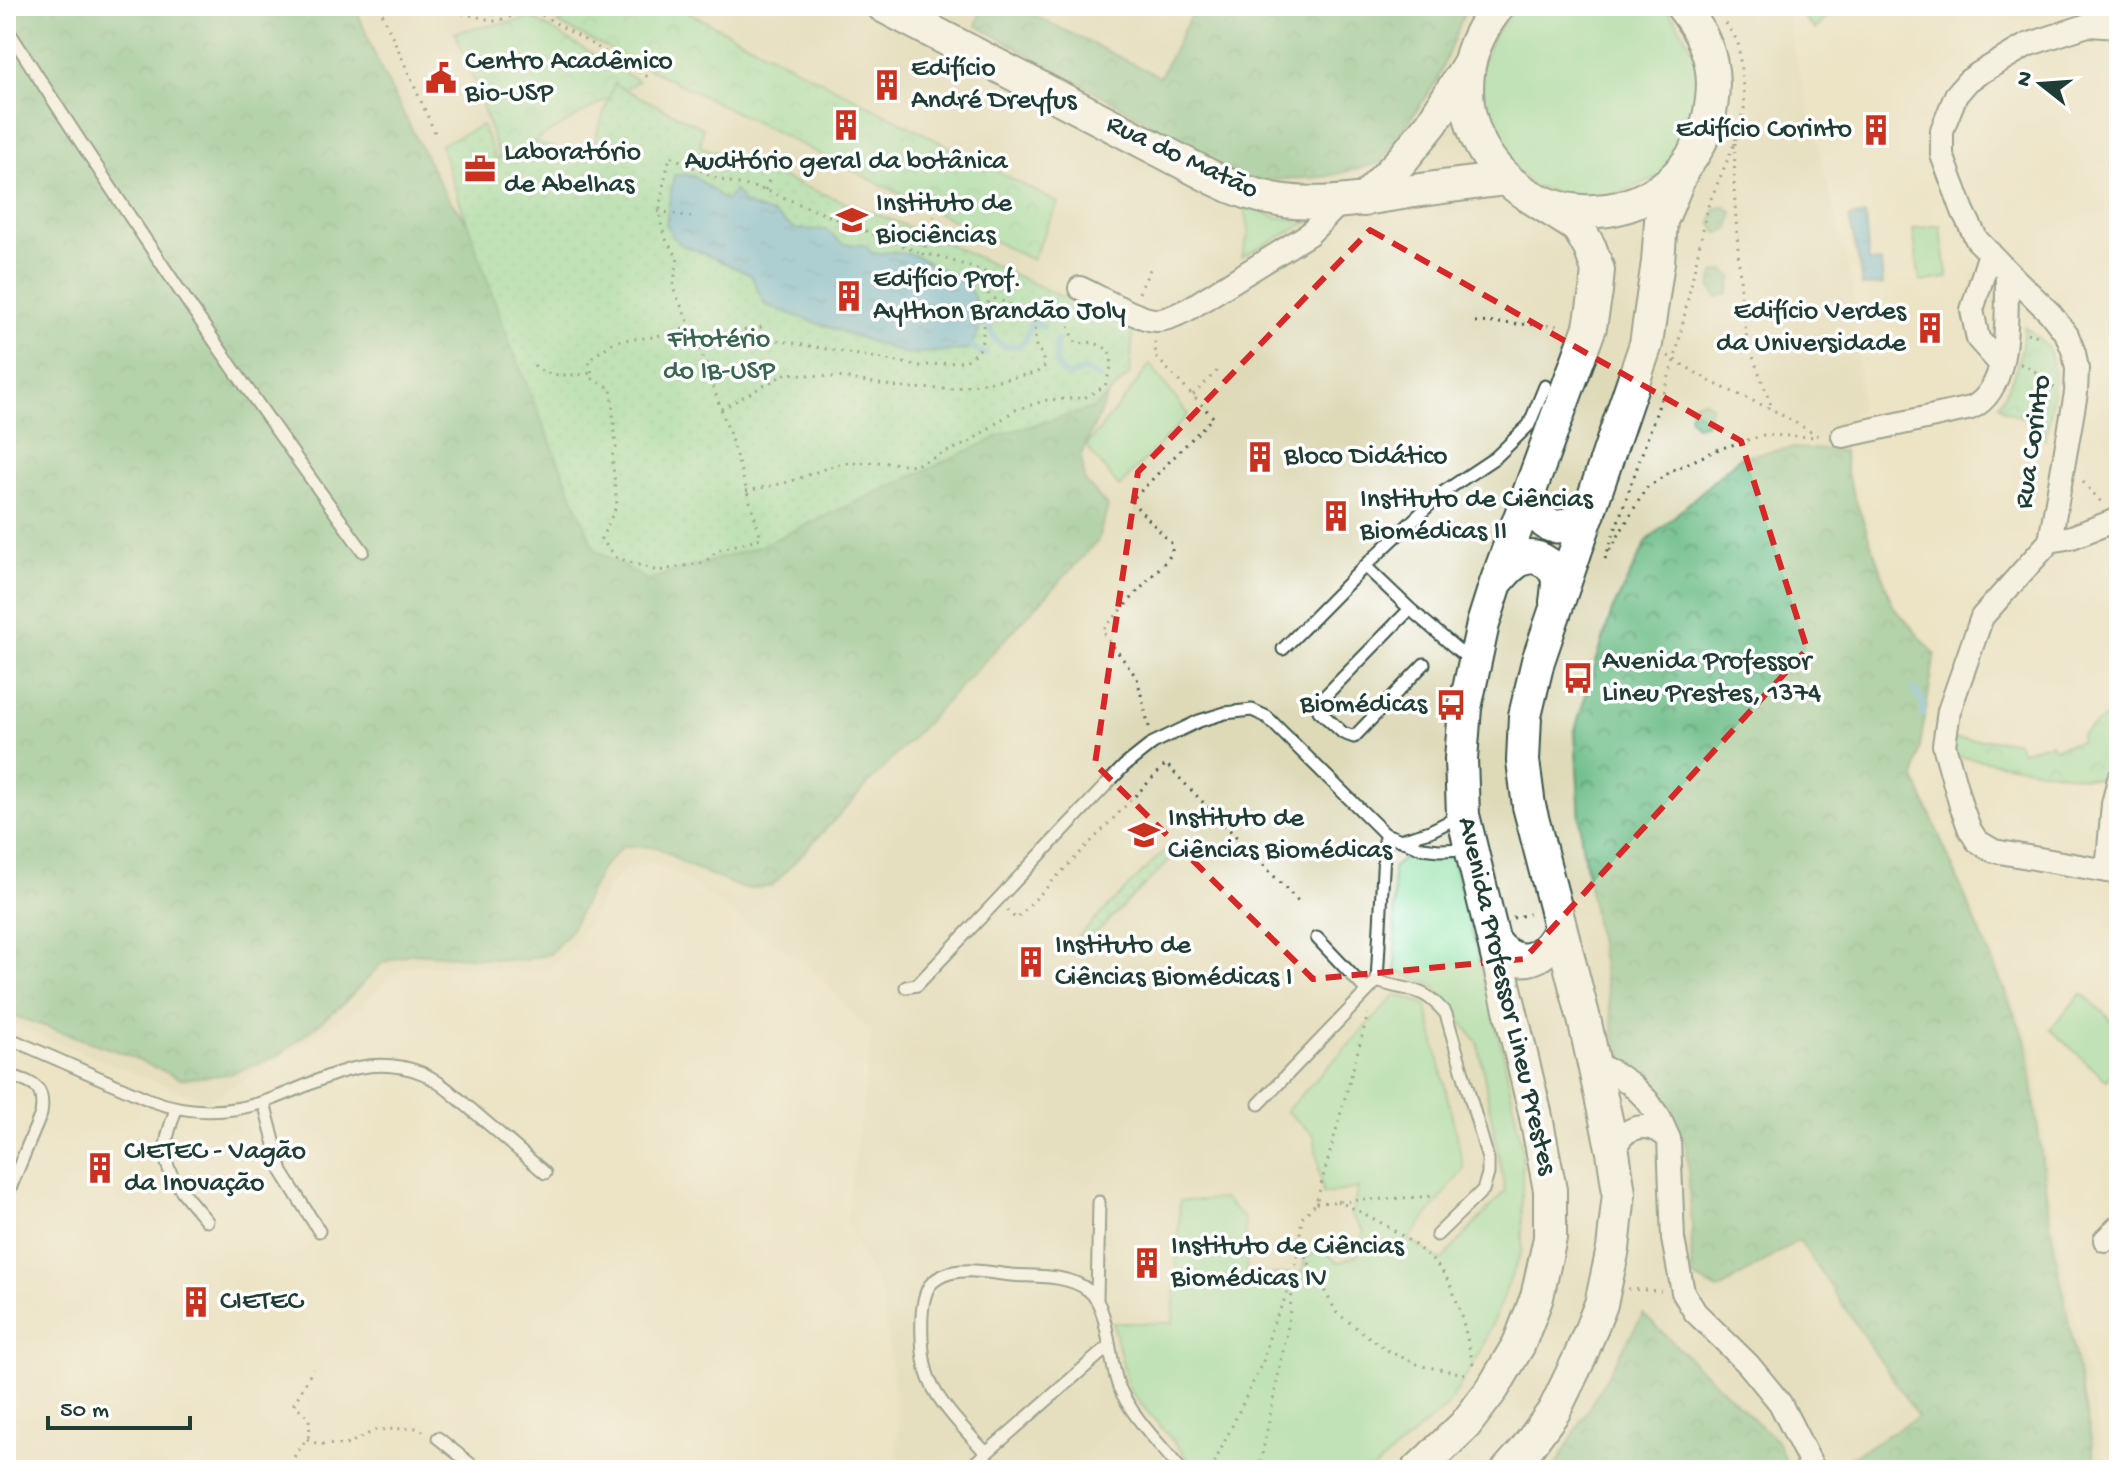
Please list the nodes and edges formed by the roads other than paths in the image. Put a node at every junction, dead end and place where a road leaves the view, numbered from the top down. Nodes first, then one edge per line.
1 (883, 6) edge
2 (1682, 6) edge
3 (2110, 6) edge
4 (1492, 12) edge
5 (2088, 25) junction
6 (6, 27) edge
7 (2119, 27) edge
8 (1469, 62) junction
9 (1682, 171) junction
10 (1517, 187) junction
11 (1352, 201) junction
12 (1990, 253) junction
13 (2007, 271) junction
14 (1080, 288) dead end
15 (2001, 365) junction
16 (1545, 386) dead end
17 (1843, 436) road end
18 (1530, 492) junction
19 (1589, 513) junction
20 (2112, 513) edge
21 (2050, 541) junction
22 (363, 551) dead end
23 (1365, 566) junction
24 (1496, 583) junction
25 (1410, 609) junction
26 (1556, 609) junction
27 (1283, 649) dead end
28 (1424, 664) dead end
29 (1474, 664) junction
30 (2119, 779) edge
31 (1463, 815) junction
32 (1385, 834) junction
33 (1400, 840) junction
34 (1470, 849) junction
35 (2113, 872) edge
36 (1557, 917) junction
37 (1493, 934) junction
38 (1317, 938) dead end
39 (1377, 981) junction
40 (906, 987) dead end
41 (1576, 987) junction
42 (1367, 991) junction
43 (1509, 1001) junction
44 (6, 1037) edge
45 (1594, 1064) junction
46 (6, 1074) edge
47 (264, 1102) junction
48 (1259, 1104) dead end
49 (176, 1109) junction
50 (1669, 1139) junction
51 (1613, 1152) junction
52 (545, 1173) dead end
53 (6, 1198) edge
54 (1099, 1202) dead end
55 (207, 1221) dead end
56 (319, 1231) dead end
57 (1437, 1235) dead end
58 (1097, 1299) junction
59 (1109, 1346) junction
60 (438, 1438) road end
61 (986, 1453) junction
62 (478, 1470) edge
63 (967, 1470) edge
64 (1181, 1470) edge
65 (1418, 1470) edge
66 (1508, 1470) edge
67 (1814, 1470) edge

1 - 11 main road, Rua do Matão
2 - 9 main road
3 - 5 street, Rua Corinto
4 - 8 main road
5 - 7 street
5 - 12 street, Rua Corinto
6 - 22 lane
8 - 10 main road
8 - 11 main road
9 - 10 main road
9 - 19 main road
10 - 11 main road, Rua do Matão
10 - 18 main road, Avenida Professor Lineu Prestes
11 - 14 street
12 - 13 street, Rua Corinto
12 - 15 street
13 - 15 street
13 - 21 street, Rua Corinto
15 - 17 street
16 - 23 lane
18 - 19 main road
18 - 24 main road, Avenida Professor Lineu Prestes
19 - 26 main road
20 - 21 street
21 - 35 street, Rua Corinto
23 - 25 lane
23 - 27 lane
24 - 26 main road
24 - 29 main road, Avenida Professor Lineu Prestes
25 - 28 lane
25 - 29 lane
26 - 36 main road
29 - 31 main road, Avenida Professor Lineu Prestes
30 - 35 street
31 - 33 lane
31 - 34 main road, Avenida Professor Lineu Prestes
32 - 33 lane
32 - 39 lane
32 - 40 lane
33 - 34 lane
34 - 37 main road, Avenida Professor Lineu Prestes
36 - 37 main road
36 - 41 main road
37 - 43 main road, Avenida Professor Lineu Prestes
38 - 42 lane
39 - 42 lane
39 - 57 lane
41 - 43 main road
41 - 45 main road
42 - 48 lane
43 - 65 main road, Avenida Professor Lineu Prestes
44 - 49 lane
45 - 50 street
45 - 51 main road
46 - 53 lane
47 - 49 lane
47 - 52 lane
47 - 56 lane
49 - 55 lane
50 - 51 street
50 - 67 street
51 - 66 main road
54 - 58 lane
58 - 59 lane
58 - 61 lane
59 - 61 lane
59 - 64 lane
60 - 62 lane
61 - 63 lane

